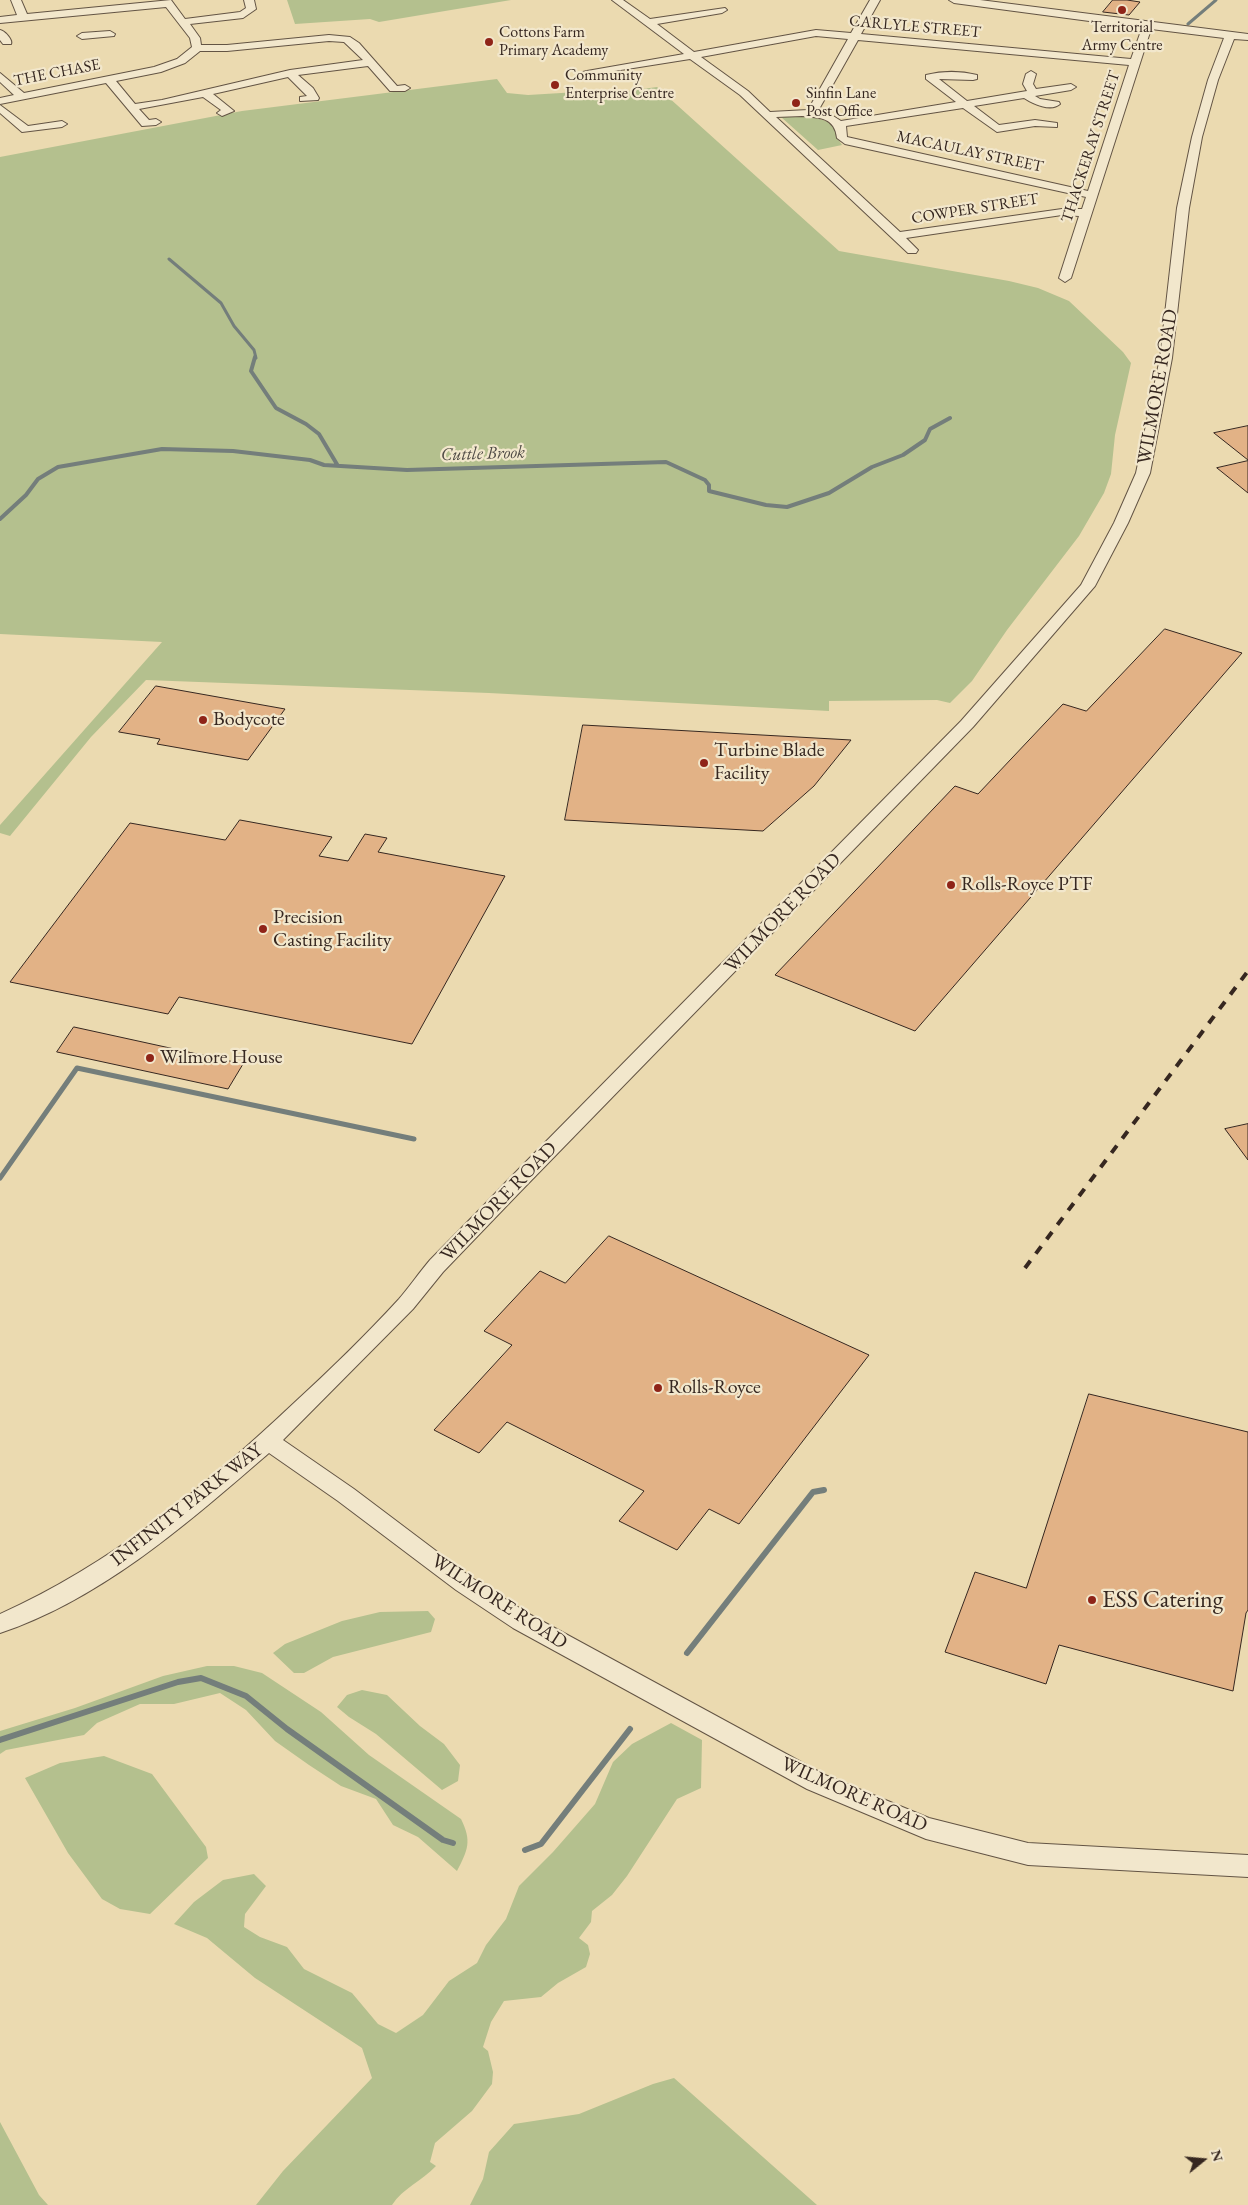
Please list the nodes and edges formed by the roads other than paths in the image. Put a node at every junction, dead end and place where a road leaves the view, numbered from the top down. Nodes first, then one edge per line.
1 (16, 0) edge
2 (249, 0) edge
3 (616, 0) edge
4 (875, 0) edge
5 (954, 0) edge
6 (167, 2) edge
7 (722, 10) dead end
8 (22, 17) junction
9 (0, 20) edge
10 (182, 22) junction
11 (95, 23) junction
12 (647, 23) junction
13 (1147, 26) junction
14 (110, 34) dead end
15 (82, 36) dead end
16 (856, 36) junction
17 (1230, 36) junction
18 (1248, 37) edge
19 (197, 48) junction
20 (693, 55) junction
21 (372, 62) junction
22 (1135, 62) junction
23 (2, 72) edge
24 (290, 73) junction
25 (587, 74) dead end
26 (1031, 74) dead end
27 (973, 77) dead end
28 (114, 79) junction
29 (1071, 87) dead end
30 (405, 88) dead end
31 (205, 93) junction
32 (1030, 94) junction
33 (22, 97) junction
34 (304, 99) dead end
35 (0, 101) edge
36 (964, 104) junction
37 (1055, 105) dead end
38 (134, 107) junction
39 (0, 108) edge
40 (222, 113) dead end
41 (811, 113) junction
42 (769, 115) junction
43 (156, 122) dead end
44 (62, 124) dead end
45 (841, 124) junction
46 (1052, 125) dead end
47 (997, 129) joint
48 (842, 138) joint
49 (1092, 195) junction
50 (1087, 212) junction
51 (899, 236) junction
52 (912, 250) dead end
53 (1065, 278) dead end
54 (268, 1441) junction
55 (0, 1624) edge
56 (1248, 1866) edge

1 - 8 street
2 - 10 street
3 - 12 street
4 - 16 street
5 - 13 street
6 - 10 street
6 - 11 street
7 - 12 street
8 - 9 street
8 - 11 street
10 - 19 street
11 - 14 street
11 - 15 street
12 - 20 street
13 - 17 street
13 - 22 street, THACKERAY STREET
16 - 20 street, CARLYLE STREET
16 - 22 street, CARLYLE STREET
16 - 41 street
17 - 18 street
17 - 54 street, WILMORE ROAD
19 - 21 street
19 - 28 street, THE CHASE
20 - 25 street
20 - 42 street
21 - 24 street
21 - 30 street
22 - 49 street, THACKERAY STREET
23 - 33 street
24 - 31 street
24 - 34 street
26 - 32 street
27 - 36 street
28 - 33 street, THE CHASE
28 - 38 street
29 - 32 street
31 - 38 street
31 - 40 street
32 - 36 street
32 - 37 street
33 - 35 street, THE CHASE
36 - 45 street
36 - 47 street
38 - 43 street
39 - 44 street
41 - 42 street
41 - 45 street
42 - 51 street
45 - 48 street
46 - 47 street
48 - 49 street, MACAULAY STREET
49 - 50 street, THACKERAY STREET
50 - 51 street, COWPER STREET
50 - 53 street, THACKERAY STREET
51 - 52 street
54 - 55 street, INFINITY PARK WAY
54 - 56 street, WILMORE ROAD

